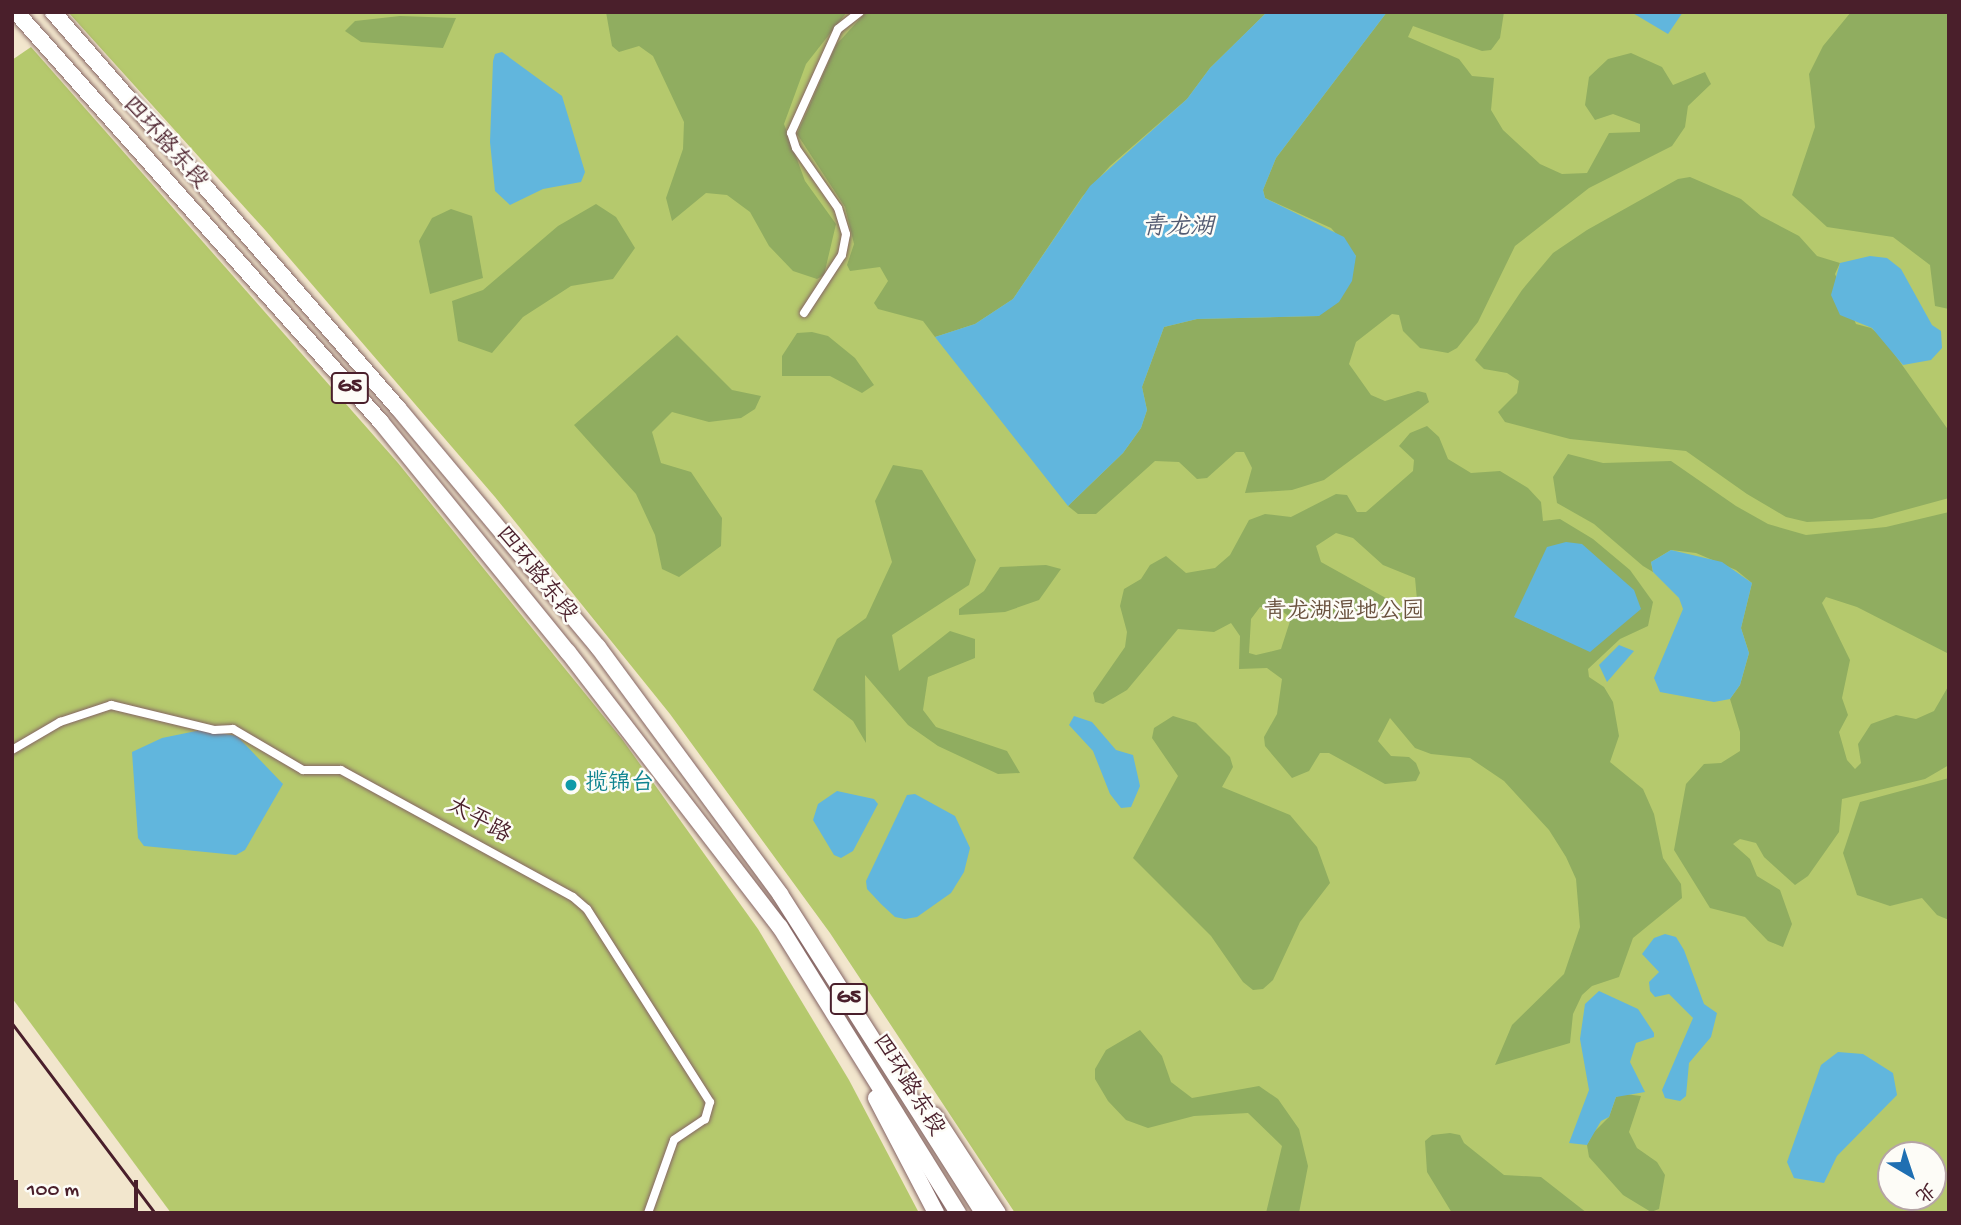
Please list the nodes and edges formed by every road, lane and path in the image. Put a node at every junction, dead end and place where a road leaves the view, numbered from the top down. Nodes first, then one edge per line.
1 (16, 12) edge
2 (53, 12) edge
3 (860, 12) edge
4 (804, 313) dead end
5 (12, 750) edge
6 (817, 984) junction
7 (875, 1039) junction
8 (648, 1213) edge
9 (936, 1213) edge
10 (958, 1213) edge
11 (983, 1213) edge
12 (998, 1213) edge

1 - 6 highway, 四环路东段 / G5
2 - 7 highway, 四环路东段 / G5
3 - 4 street
5 - 8 street, 太平路
6 - 9 highway
6 - 10 highway, 四环路东段 / G5
7 - 11 highway, 四环路东段 / G5
7 - 12 highway

